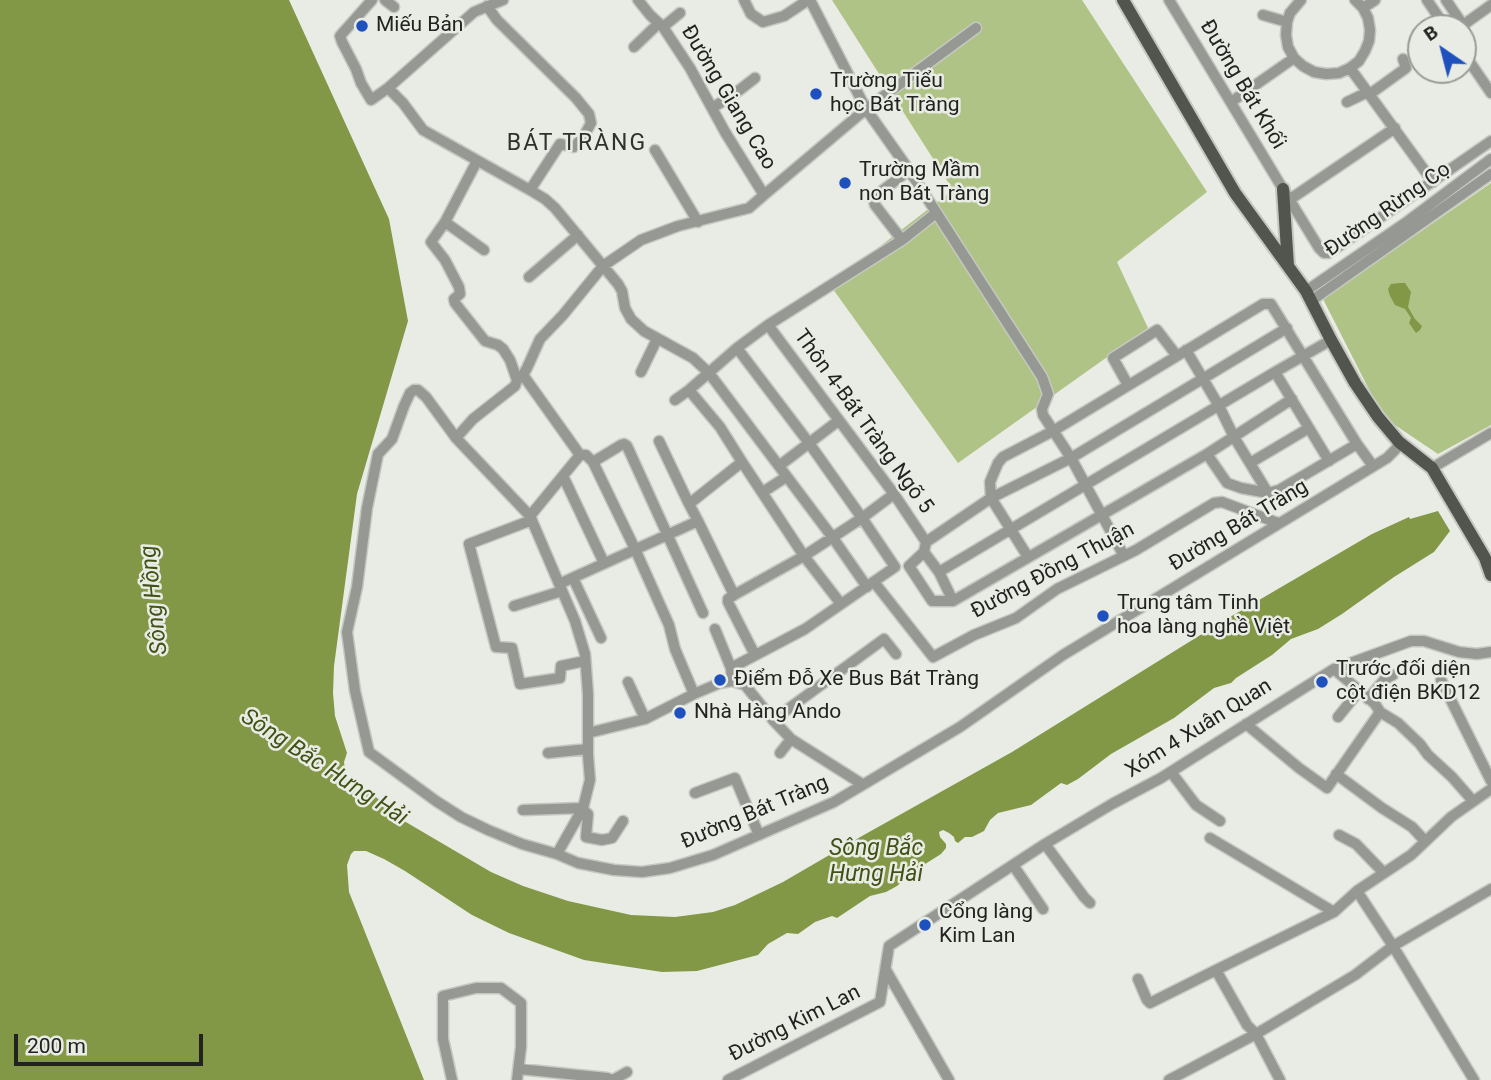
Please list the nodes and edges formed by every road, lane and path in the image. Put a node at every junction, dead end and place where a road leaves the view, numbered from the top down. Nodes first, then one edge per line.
1 (372, 0) edge
2 (385, 0) edge
3 (503, 0) edge
4 (638, 0) edge
5 (744, 0) edge
6 (809, 0) edge
7 (1123, 0) edge
8 (1169, 0) edge
9 (1301, 0) edge
10 (1355, 0) edge
11 (1375, 0) edge
12 (487, 6) junction
13 (394, 8) dead end
14 (1363, 8) junction
15 (680, 13) dead end
16 (1263, 15) dead end
17 (1287, 22) junction
18 (661, 25) junction
19 (976, 28) dead end
20 (634, 47) dead end
21 (1294, 58) junction
22 (1403, 59) dead end
23 (1350, 68) junction
24 (1477, 72) edge
25 (755, 78) dead end
26 (388, 89) junction
27 (1369, 93) junction
28 (1491, 93) edge
29 (1231, 102) junction
30 (1348, 103) dead end
31 (712, 108) junction
32 (866, 109) junction
33 (1395, 128) junction
34 (1491, 141) edge
35 (655, 150) dead end
36 (477, 161) junction
37 (1490, 161) edge
38 (909, 170) junction
39 (1491, 174) edge
40 (1433, 182) junction
41 (530, 190) junction
42 (764, 195) junction
43 (1286, 195) junction
44 (936, 213) junction
45 (445, 222) junction
46 (698, 222) junction
47 (578, 235) junction
48 (902, 240) junction
49 (484, 250) dead end
50 (603, 265) junction
51 (1288, 267) junction
52 (529, 277) dead end
53 (1308, 296) junction
54 (768, 326) junction
55 (1287, 328) junction
56 (657, 339) junction
57 (1331, 340) junction
58 (737, 348) junction
59 (1186, 350) junction
60 (1303, 355) junction
61 (1177, 356) junction
62 (641, 372) dead end
63 (1275, 372) junction
64 (709, 373) junction
65 (520, 377) junction
66 (1203, 380) junction
67 (1128, 385) junction
68 (689, 390) junction
69 (1292, 399) junction
70 (675, 400) dead end
71 (1219, 406) junction
72 (838, 421) junction
73 (1309, 428) junction
74 (1053, 431) junction
75 (1491, 433) edge
76 (1234, 437) junction
77 (456, 438) junction
78 (659, 441) dead end
79 (809, 443) junction
80 (1399, 443) junction
81 (1357, 444) junction
82 (1207, 454) junction
83 (580, 455) junction
84 (1071, 458) junction
85 (1329, 461) junction
86 (593, 462) junction
87 (742, 462) junction
88 (1250, 463) junction
89 (779, 466) junction
90 (1373, 466) junction
91 (1435, 473) junction
92 (563, 476) junction
93 (786, 477) junction
94 (1086, 485) junction
95 (763, 492) junction
96 (1268, 493) junction
97 (894, 494) junction
98 (991, 498) junction
99 (689, 504) junction
100 (1102, 515) junction
101 (531, 518) junction
102 (863, 518) junction
103 (698, 521) junction
104 (1278, 523) junction
105 (1012, 530) junction
106 (668, 535) junction
107 (833, 538) junction
108 (925, 547) junction
109 (635, 549) junction
110 (1486, 555) edge
111 (804, 556) junction
112 (1124, 556) junction
113 (1028, 557) junction
114 (604, 563) junction
115 (909, 566) junction
116 (895, 568) junction
117 (939, 572) junction
118 (1491, 575) edge
119 (573, 578) junction
120 (871, 584) junction
121 (561, 588) junction
122 (734, 595) junction
123 (953, 600) junction
124 (841, 604) junction
125 (514, 606) dead end
126 (703, 613) dead end
127 (715, 629) dead end
128 (601, 638) dead end
129 (1491, 652) edge
130 (896, 654) dead end
131 (755, 655) junction
132 (585, 662) junction
133 (731, 668) junction
134 (1334, 669) junction
135 (1393, 676) dead end
136 (1441, 680) dead end
137 (732, 681) junction
138 (628, 682) dead end
139 (1359, 691) junction
140 (694, 694) junction
141 (1368, 699) junction
142 (1380, 712) junction
143 (1338, 717) dead end
144 (645, 719) junction
145 (772, 720) junction
146 (1246, 724) junction
147 (588, 733) junction
148 (791, 739) junction
149 (588, 748) junction
150 (548, 753) dead end
151 (780, 753) dead end
152 (1171, 772) junction
153 (1336, 774) junction
154 (1491, 781) edge
155 (862, 784) junction
156 (1491, 789) edge
157 (695, 793) dead end
158 (1473, 802) junction
159 (583, 809) junction
160 (523, 810) dead end
161 (623, 821) dead end
162 (1220, 821) dead end
163 (759, 835) junction
164 (1339, 835) dead end
165 (1210, 838) dead end
166 (1425, 841) junction
167 (1045, 844) junction
168 (557, 854) junction
169 (1013, 865) junction
170 (1384, 873) junction
171 (1491, 889) edge
172 (1357, 891) junction
173 (1090, 902) dead end
174 (945, 908) joint
175 (1043, 909) dead end
176 (1334, 912) junction
177 (1393, 946) junction
178 (886, 970) junction
179 (1216, 970) junction
180 (1138, 979) dead end
181 (899, 994) junction
182 (880, 1002) junction
183 (1256, 1034) junction
184 (627, 1072) dead end
185 (518, 1074) edge
186 (452, 1080) edge
187 (612, 1080) edge
188 (728, 1080) edge
189 (949, 1080) edge
190 (1169, 1080) edge
191 (1280, 1080) edge
192 (1474, 1080) edge

1 - 26 street
2 - 13 street
3 - 12 street
4 - 18 street, Đường Giang Cao
5 - 6 street
6 - 32 street
7 - 51 main road
8 - 29 street, Đường Bát Khối
9 - 17 street
10 - 14 street
11 - 14 street
12 - 26 street
12 - 41 street
14 - 23 street
15 - 18 street
16 - 17 street
17 - 21 street
18 - 20 street
18 - 31 street, Đường Giang Cao
19 - 32 street
21 - 23 street
21 - 29 street
22 - 27 street
23 - 27 street
24 - 28 street
25 - 31 street
26 - 36 street
27 - 30 street
27 - 33 street
29 - 43 street, Đường Bát Khối
31 - 42 street, Đường Giang Cao
32 - 38 street
32 - 42 street
33 - 40 street
33 - 43 street
34 - 40 street
35 - 46 street
36 - 41 street
36 - 45 street
37 - 53 street, Đường Rừng Cọ
38 - 44 street
38 - 48 street
39 - 53 street, Đường Rừng Cọ
40 - 43 street, Đường Bát Khối
41 - 47 street
42 - 46 street, Đường Giang Cao
43 - 51 main road
44 - 48 street, Thôn 4-Bát Tràng Ngõ 5
44 - 74 street
45 - 49 street
45 - 65 street
46 - 50 street, Đường Giang Cao
47 - 50 street
47 - 52 street
48 - 54 street, Thôn 4-Bát Tràng Ngõ 5
50 - 56 street
50 - 65 street, Đường Giang Cao
51 - 53 main road
53 - 57 main road
54 - 58 street, Thôn 4-Bát Tràng Ngõ 5
54 - 72 street, Thôn 4-Bát Tràng Ngõ 5
55 - 59 street
55 - 60 street
55 - 66 street
56 - 62 street
56 - 64 street
57 - 60 street
57 - 80 main road
58 - 64 street, Thôn 4-Bát Tràng Ngõ 5
58 - 79 street
59 - 61 street
59 - 66 street
60 - 63 street
60 - 81 street
61 - 67 street
61 - 67 street
63 - 69 street
63 - 71 street
64 - 68 street, Thôn 4-Bát Tràng Ngõ 5
64 - 89 street
65 - 77 street, Đường Giang Cao
65 - 83 street
66 - 71 street
66 - 84 street
67 - 74 street
68 - 70 street, Thôn 4-Bát Tràng Ngõ 5
68 - 87 street
69 - 73 street
69 - 76 street
71 - 76 street
71 - 94 street
72 - 79 street
72 - 97 street, Thôn 4-Bát Tràng Ngõ 5
73 - 85 street
73 - 88 street
74 - 84 street
74 - 98 street
75 - 91 street
76 - 82 street
76 - 88 street
77 - 101 street
77 - 168 street, Đường Bát Tràng
78 - 99 street
79 - 89 street
79 - 102 street
80 - 90 street, Đường Bát Tràng
80 - 91 main road
81 - 85 street
81 - 90 street
82 - 96 street
82 - 100 street
83 - 86 street
83 - 92 street
84 - 94 street
84 - 98 street
85 - 96 street
86 - 106 street
86 - 109 street
87 - 95 street
87 - 99 street
88 - 96 street
89 - 93 street
90 - 104 street, Đường Bát Tràng
91 - 110 main road
92 - 101 street
92 - 114 street
93 - 95 street
93 - 107 street
94 - 100 street
94 - 105 street
95 - 111 street
97 - 102 street
97 - 108 street, Thôn 4-Bát Tràng Ngõ 5
98 - 105 street
98 - 108 street
99 - 103 street
100 - 112 street
100 - 113 street
101 - 121 street
101 - 132 street
102 - 107 street
102 - 116 street
103 - 106 street
103 - 122 street
104 - 112 street, Đường Đồng Thuận
104 - 155 street, Đường Bát Tràng
105 - 113 street
105 - 117 street
106 - 109 street
106 - 126 street
107 - 111 street
107 - 120 street
108 - 115 street
108 - 117 street, Thôn 4-Bát Tràng Ngõ 5
109 - 114 street
109 - 140 street
110 - 118 main road
111 - 122 street
111 - 124 street
112 - 120 street, Đường Đồng Thuận
113 - 123 street
114 - 119 street
115 - 116 street
115 - 123 street
116 - 120 street
117 - 123 street, Thôn 4-Bát Tràng Ngõ 5
119 - 121 street
119 - 128 street
120 - 124 street
121 - 125 street
121 - 132 street
122 - 131 street
124 - 131 street
127 - 133 street
129 - 134 street, Xóm 4 Xuân Quan
130 - 145 street
131 - 133 street
132 - 147 street
133 - 137 street
134 - 139 street
134 - 146 street, Xóm 4 Xuân Quan
135 - 141 street
136 - 154 street
137 - 140 street
137 - 145 street
138 - 144 street
139 - 141 street
139 - 143 street
140 - 144 street
141 - 142 street
142 - 153 street
142 - 158 street
144 - 147 street
145 - 148 street
146 - 152 street, Xóm 4 Xuân Quan
146 - 153 street
147 - 149 street
148 - 151 street
148 - 155 street
149 - 150 street
149 - 159 street
152 - 162 street
152 - 167 street, Xóm 4 Xuân Quan
153 - 166 street
155 - 163 street, Đường Bát Tràng
156 - 158 street
157 - 163 street
158 - 166 street
159 - 160 street
159 - 161 street
159 - 168 street
163 - 168 street, Đường Bát Tràng
164 - 170 street
165 - 176 street
166 - 170 street
167 - 169 street, Xóm 4 Xuân Quan
167 - 173 street
169 - 174 street, Xóm 4 Xuân Quan
169 - 175 street
170 - 172 street
171 - 177 street
172 - 176 street
172 - 177 street
174 - 178 street, Đường Kim Lan
176 - 179 street
177 - 183 street
177 - 192 street
178 - 181 street
178 - 182 street, Đường Kim Lan
179 - 180 street
179 - 183 street
181 - 182 street
181 - 189 street
182 - 188 street, Đường Kim Lan
183 - 190 street
183 - 191 street
184 - 187 street
185 - 186 street
185 - 187 street

